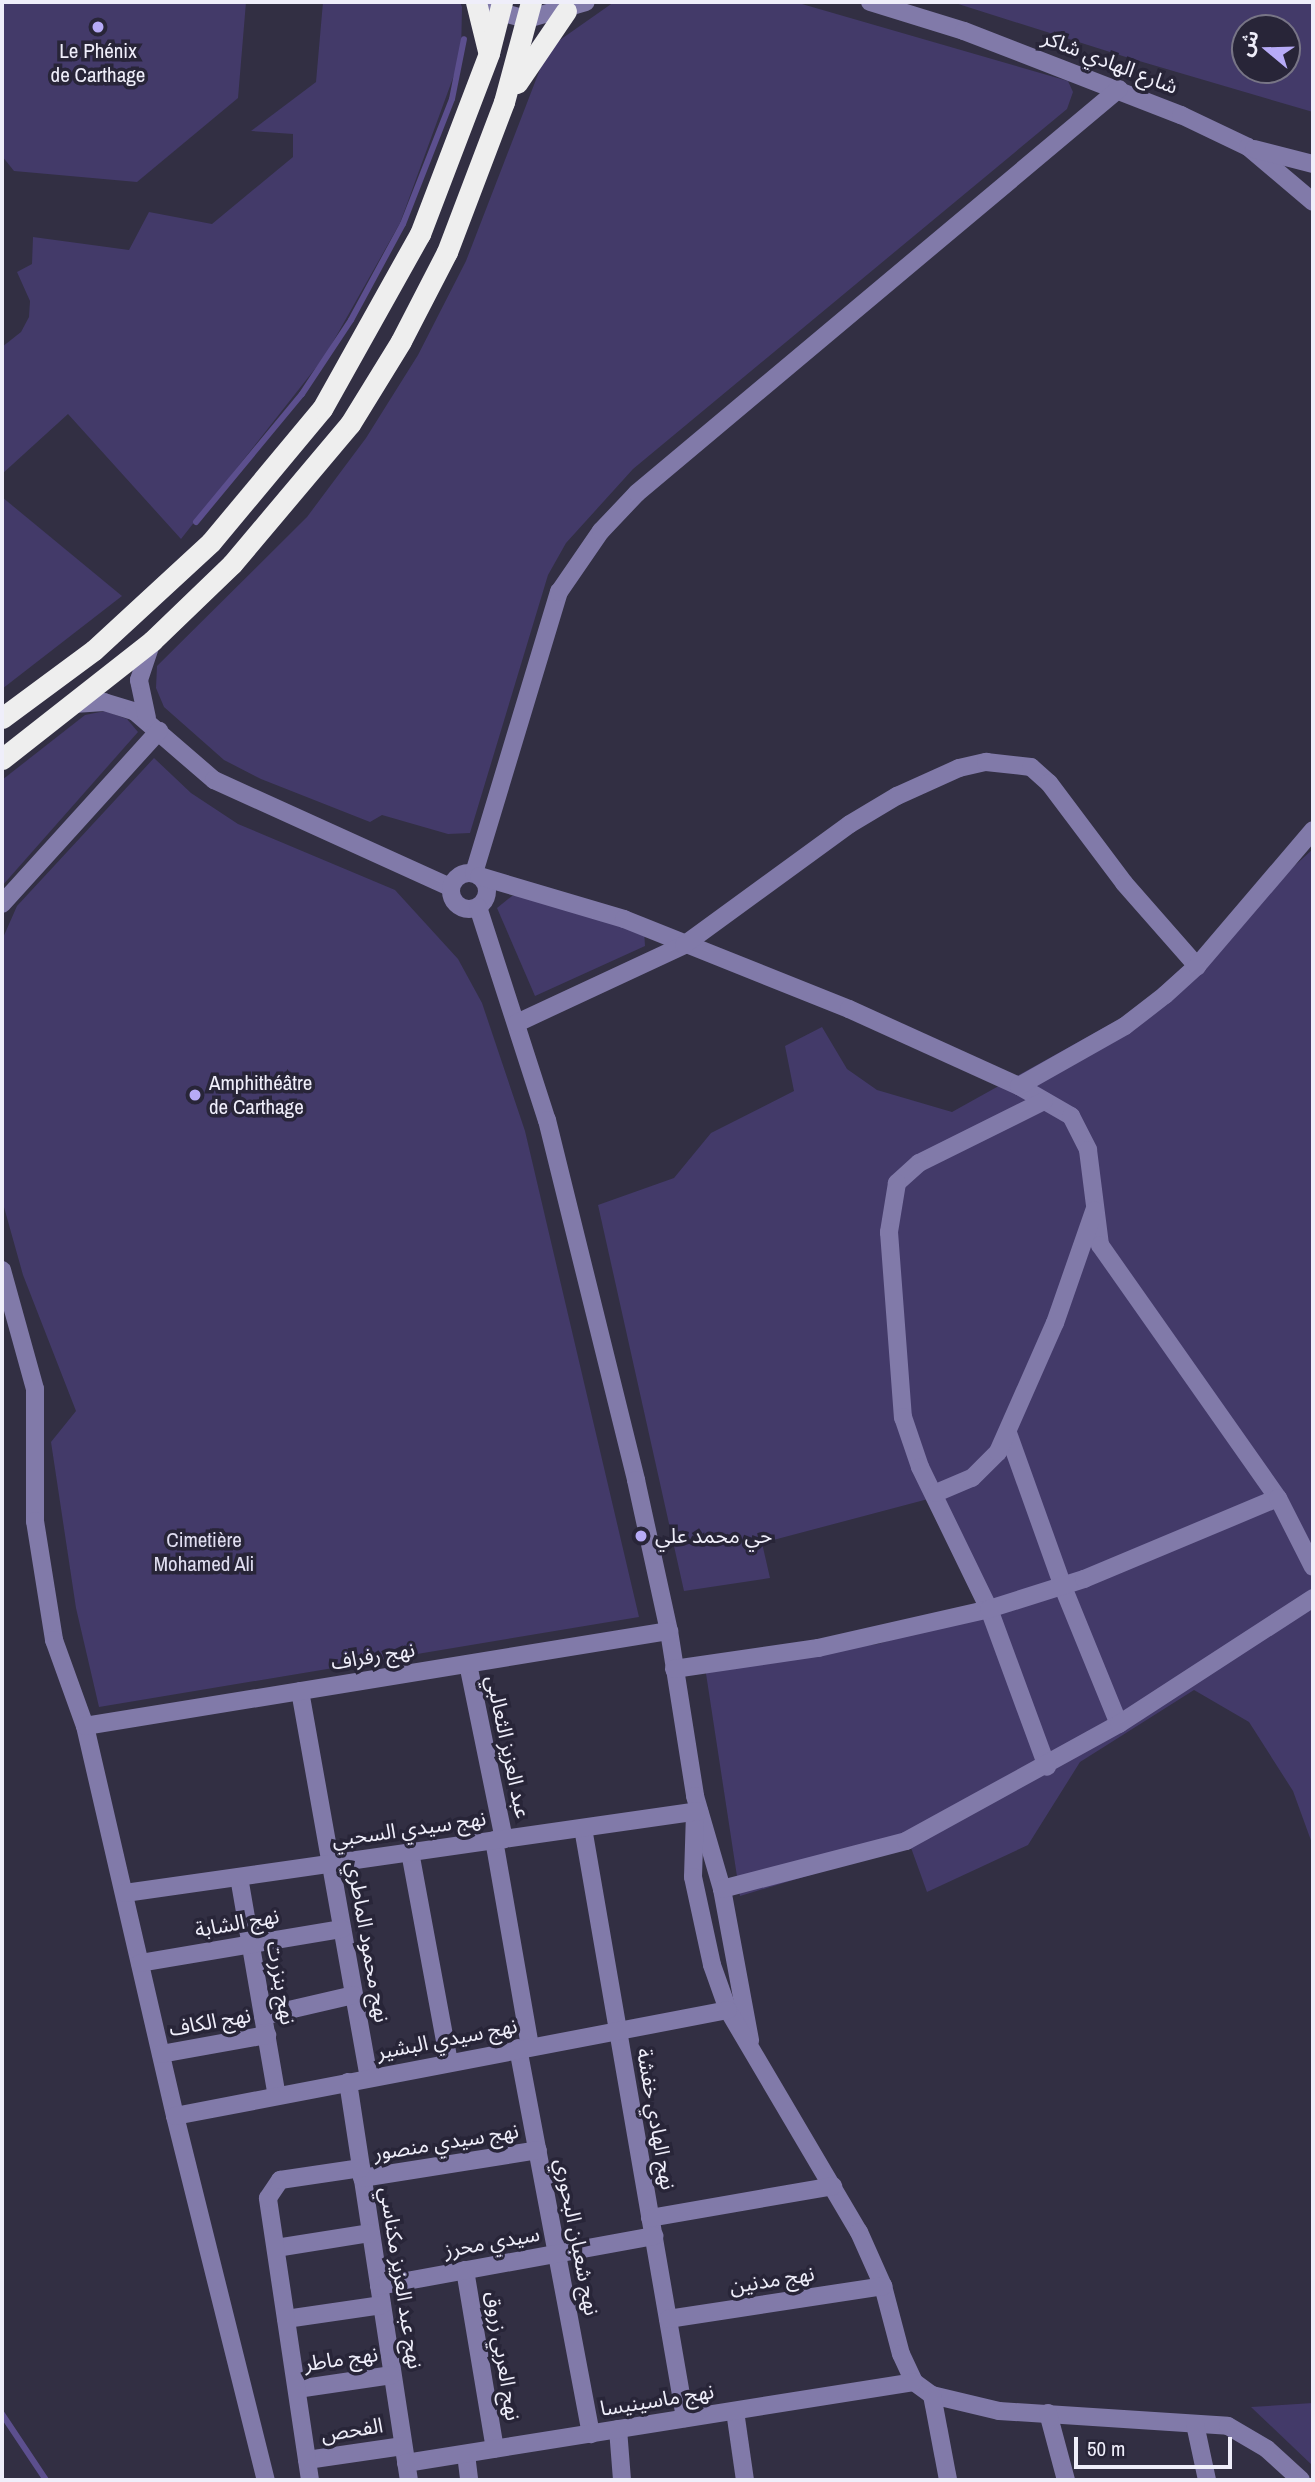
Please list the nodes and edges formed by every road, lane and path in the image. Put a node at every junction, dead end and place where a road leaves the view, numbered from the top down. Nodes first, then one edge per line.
1 (476, 2) edge
2 (586, 2) edge
3 (870, 2) edge
4 (497, 5) edge
5 (529, 10) edge
6 (566, 11) junction
7 (489, 53) junction
8 (1119, 89) junction
9 (504, 102) junction
10 (1248, 147) junction
11 (1313, 164) edge
12 (1313, 202) edge
13 (152, 641) junction
14 (74, 704) junction
15 (2, 718) edge
16 (153, 724) junction
17 (2, 759) edge
18 (1313, 830) edge
19 (476, 875) junction
20 (450, 887) junction
21 (2, 904) edge
22 (478, 907) junction
23 (684, 945) junction
24 (1197, 966) junction
25 (517, 1023) junction
26 (1019, 1086) junction
27 (1044, 1101) junction
28 (1094, 1209) junction
29 (2, 1270) edge
30 (1008, 1433) junction
31 (936, 1493) junction
32 (1278, 1498) junction
33 (1313, 1567) edge
34 (1063, 1587) junction
35 (1313, 1598) edge
36 (989, 1609) junction
37 (669, 1631) junction
38 (468, 1664) junction
39 (674, 1669) junction
40 (300, 1691) junction
41 (1119, 1724) junction
42 (85, 1726) junction
43 (1047, 1766) junction
44 (696, 1806) junction
45 (583, 1828) junction
46 (499, 1840) junction
47 (410, 1852) junction
48 (331, 1864) junction
49 (239, 1877) junction
50 (722, 1889) junction
51 (125, 1893) junction
52 (342, 1929) junction
53 (251, 1944) junction
54 (141, 1963) junction
55 (354, 1995) junction
56 (728, 2010) junction
57 (263, 2016) junction
58 (618, 2029) junction
59 (267, 2035) junction
60 (750, 2040) junction
61 (524, 2047) junction
62 (161, 2054) junction
63 (449, 2062) junction
64 (369, 2078) junction
65 (348, 2082) junction
66 (277, 2096) junction
67 (175, 2116) junction
68 (538, 2150) junction
69 (362, 2173) junction
70 (832, 2186) junction
71 (652, 2227) junction
72 (371, 2234) junction
73 (276, 2248) junction
74 (557, 2253) junction
75 (466, 2270) junction
76 (379, 2286) junction
77 (883, 2286) junction
78 (382, 2305) junction
79 (286, 2319) junction
80 (668, 2319) junction
81 (393, 2375) junction
82 (914, 2382) junction
83 (297, 2389) junction
84 (932, 2395) junction
85 (734, 2411) junction
86 (1048, 2413) junction
87 (685, 2418) junction
88 (1195, 2424) junction
89 (618, 2429) junction
90 (591, 2434) junction
91 (495, 2449) junction
92 (466, 2454) junction
93 (307, 2460) junction
94 (406, 2463) edge
95 (266, 2480) edge
96 (310, 2480) edge
97 (468, 2480) edge
98 (622, 2480) edge
99 (745, 2480) edge
100 (948, 2480) edge
101 (1066, 2480) edge
102 (1207, 2480) edge
103 (1301, 2480) edge

1 - 7 highway
2 - 6 street
3 - 8 street, شارع الهادي شاكر
4 - 5 street
4 - 7 highway
5 - 6 street
5 - 9 highway
6 - 9 highway
7 - 15 highway
8 - 10 street, شارع الهادي شاكر
8 - 19 street
9 - 13 highway
10 - 11 street
10 - 12 street, شارع الهادي شاكر
13 - 14 highway
13 - 16 street
14 - 16 street
14 - 17 highway
16 - 20 street
16 - 21 street
18 - 24 street
19 - 20 street
19 - 22 street
19 - 23 street
20 - 22 street
22 - 25 street
23 - 24 street
23 - 25 street
23 - 26 street
24 - 26 street
25 - 37 street
26 - 27 street
27 - 28 street
27 - 31 street
28 - 30 street
28 - 32 street
29 - 42 street
30 - 31 street
30 - 34 street
31 - 36 street
32 - 33 street
32 - 34 street
34 - 36 street
34 - 41 street
35 - 41 street
36 - 39 street
36 - 43 street
37 - 38 street, نهج رفراف
37 - 39 street
38 - 40 street, نهج رفراف
38 - 46 street, عبد العزيز الثعالبي
39 - 44 street
40 - 42 street, نهج رفراف
40 - 48 street, نهج محمود الماطري
41 - 43 street
42 - 51 street
43 - 50 street
44 - 45 street, نهج سيدي السحبي
44 - 50 street
44 - 56 street
45 - 46 street, نهج سيدي السحبي
45 - 58 street, نهج الهادي خفشة
46 - 47 street, نهج سيدي السحبي
46 - 61 street, نهج شعبان البحوري
47 - 48 street, نهج سيدي السحبي
47 - 63 street
48 - 49 street, نهج سيدي السحبي
48 - 52 street, نهج محمود الماطري
49 - 51 street, نهج سيدي السحبي
49 - 53 street, نهج بنزرت
50 - 60 street
51 - 54 street
52 - 53 street, نهج الشابة
52 - 55 street, نهج محمود الماطري
53 - 54 street, نهج الشابة
53 - 57 street, نهج بنزرت
54 - 62 street
55 - 57 street
55 - 64 street, نهج محمود الماطري
56 - 58 street, نهج سيدي البشير
56 - 60 street
57 - 59 street, نهج بنزرت
58 - 61 street, نهج سيدي البشير
58 - 71 street, نهج الهادي خفشة
59 - 62 street, نهج الكاف
59 - 66 street, نهج بنزرت
60 - 70 street
61 - 63 street, نهج سيدي البشير
61 - 68 street, نهج شعبان البحوري
62 - 67 street
63 - 64 street, نهج سيدي البشير
64 - 65 street, نهج سيدي البشير
65 - 66 street, نهج سيدي البشير
65 - 69 street, نهج عبد العزيز مكناسي
66 - 67 street, نهج سيدي البشير
67 - 95 street
68 - 69 street, نهج سيدي منصور
68 - 74 street, نهج شعبان البحوري
69 - 72 street, نهج عبد العزيز مكناسي
69 - 73 street, نهج سيدي منصور
70 - 71 street, سيدي محرز
70 - 77 street
71 - 74 street, سيدي محرز
71 - 80 street, نهج الهادي خفشة
72 - 73 street
72 - 76 street, نهج عبد العزيز مكناسي
73 - 79 street
74 - 75 street, سيدي محرز
74 - 90 street, نهج شعبان البحوري
75 - 76 street, سيدي محرز
75 - 91 street, نهج العربي زروق
76 - 78 street, نهج عبد العزيز مكناسي
77 - 80 street, نهج مدنين
77 - 82 street
78 - 79 street
78 - 81 street, نهج عبد العزيز مكناسي
79 - 83 street
80 - 87 street, نهج الهادي خفشة
81 - 83 street, نهج ماطر
81 - 94 street, نهج عبد العزيز مكناسي
82 - 84 street
82 - 85 street, نهج ماسينيسا
83 - 93 street
84 - 86 street
84 - 100 street
85 - 87 street, نهج ماسينيسا
85 - 99 street
86 - 88 street
86 - 101 street
87 - 89 street, نهج ماسينيسا
88 - 102 street
88 - 103 street
89 - 90 street, نهج ماسينيسا
89 - 98 street
90 - 91 street, نهج ماسينيسا
91 - 92 street, نهج ماسينيسا
92 - 94 street, نهج ماسينيسا
92 - 97 street
93 - 94 street, الفحص
93 - 96 street

